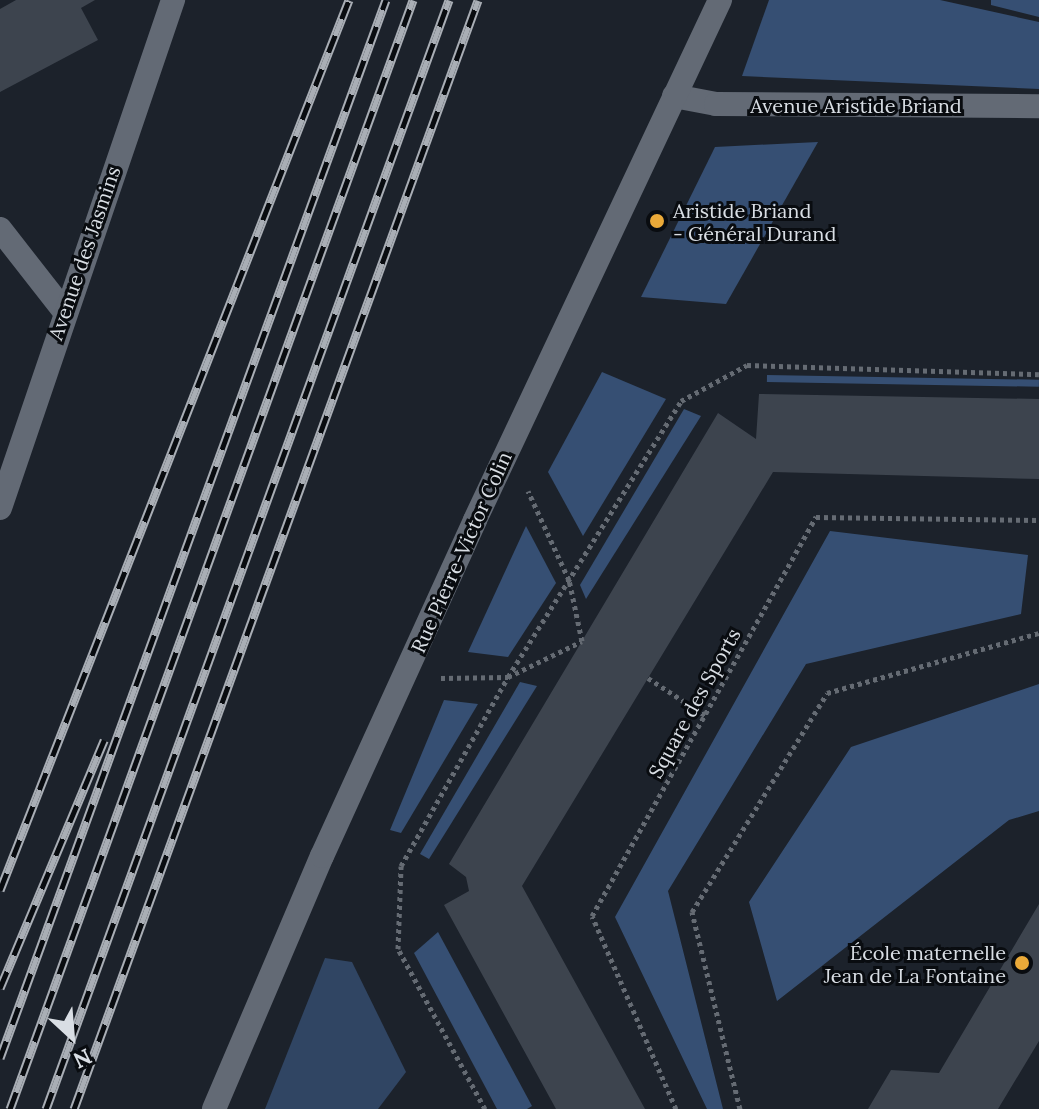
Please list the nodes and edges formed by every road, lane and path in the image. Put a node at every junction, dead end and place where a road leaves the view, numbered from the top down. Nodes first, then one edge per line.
1 (173, 0) edge
2 (720, 0) edge
3 (674, 96) junction
4 (1039, 106) edge
5 (0, 229) edge
6 (64, 311) junction
7 (1039, 374) edge
8 (508, 448) junction
9 (0, 508) edge
10 (1039, 520) edge
11 (569, 580) junction
12 (1039, 633) edge
13 (508, 677) junction
14 (404, 678) junction
15 (648, 678) dead end
16 (705, 715) junction
17 (214, 1109) edge
18 (485, 1109) edge
19 (676, 1109) edge
20 (740, 1109) edge

1 - 6 street, Avenue des Jasmins
2 - 3 street, Rue Pierre-Victor Colin
3 - 4 street, Avenue Aristide Briand
3 - 8 street, Rue Pierre-Victor Colin
5 - 6 street
6 - 9 street, Avenue des Jasmins
7 - 11 path
8 - 11 path
8 - 14 street, Rue Pierre-Victor Colin
10 - 16 path, Square des Sports
11 - 13 path
11 - 13 path
12 - 20 path
13 - 14 path
13 - 18 path
14 - 17 street, Rue Pierre-Victor Colin
15 - 16 path
16 - 19 path, Square des Sports

